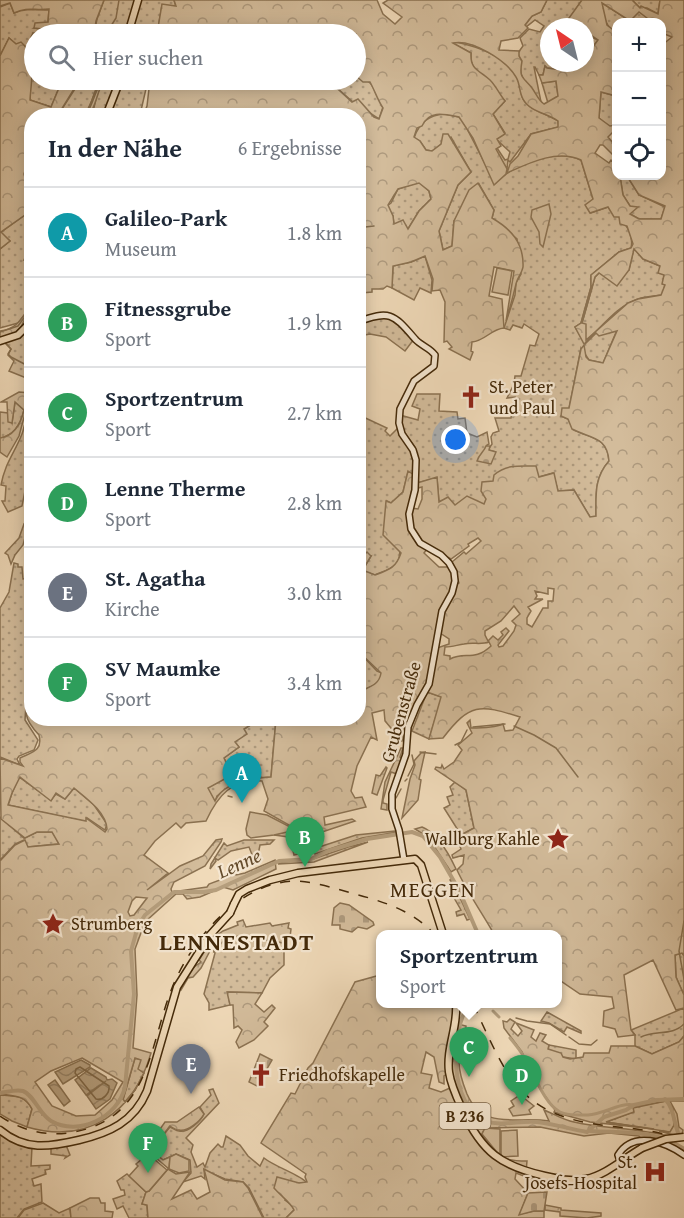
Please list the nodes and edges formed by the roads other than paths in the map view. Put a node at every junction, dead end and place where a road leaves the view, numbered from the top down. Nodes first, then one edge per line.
1 (138, 0) edge
2 (131, 24) edge
3 (116, 90) edge
4 (108, 108) edge
5 (366, 320) edge
6 (24, 329) edge
7 (0, 341) edge
8 (404, 860) junction
9 (442, 930) edge
10 (456, 1008) edge
11 (0, 1130) edge
12 (684, 1137) edge
13 (684, 1155) edge
14 (620, 1161) junction

1 - 2 main road
3 - 4 main road
5 - 8 main road, Grubenstraße
6 - 7 main road
8 - 9 main road
8 - 11 main road, bridge
10 - 14 main road, B 236
12 - 14 main road, B 236, bridge
13 - 14 main road

